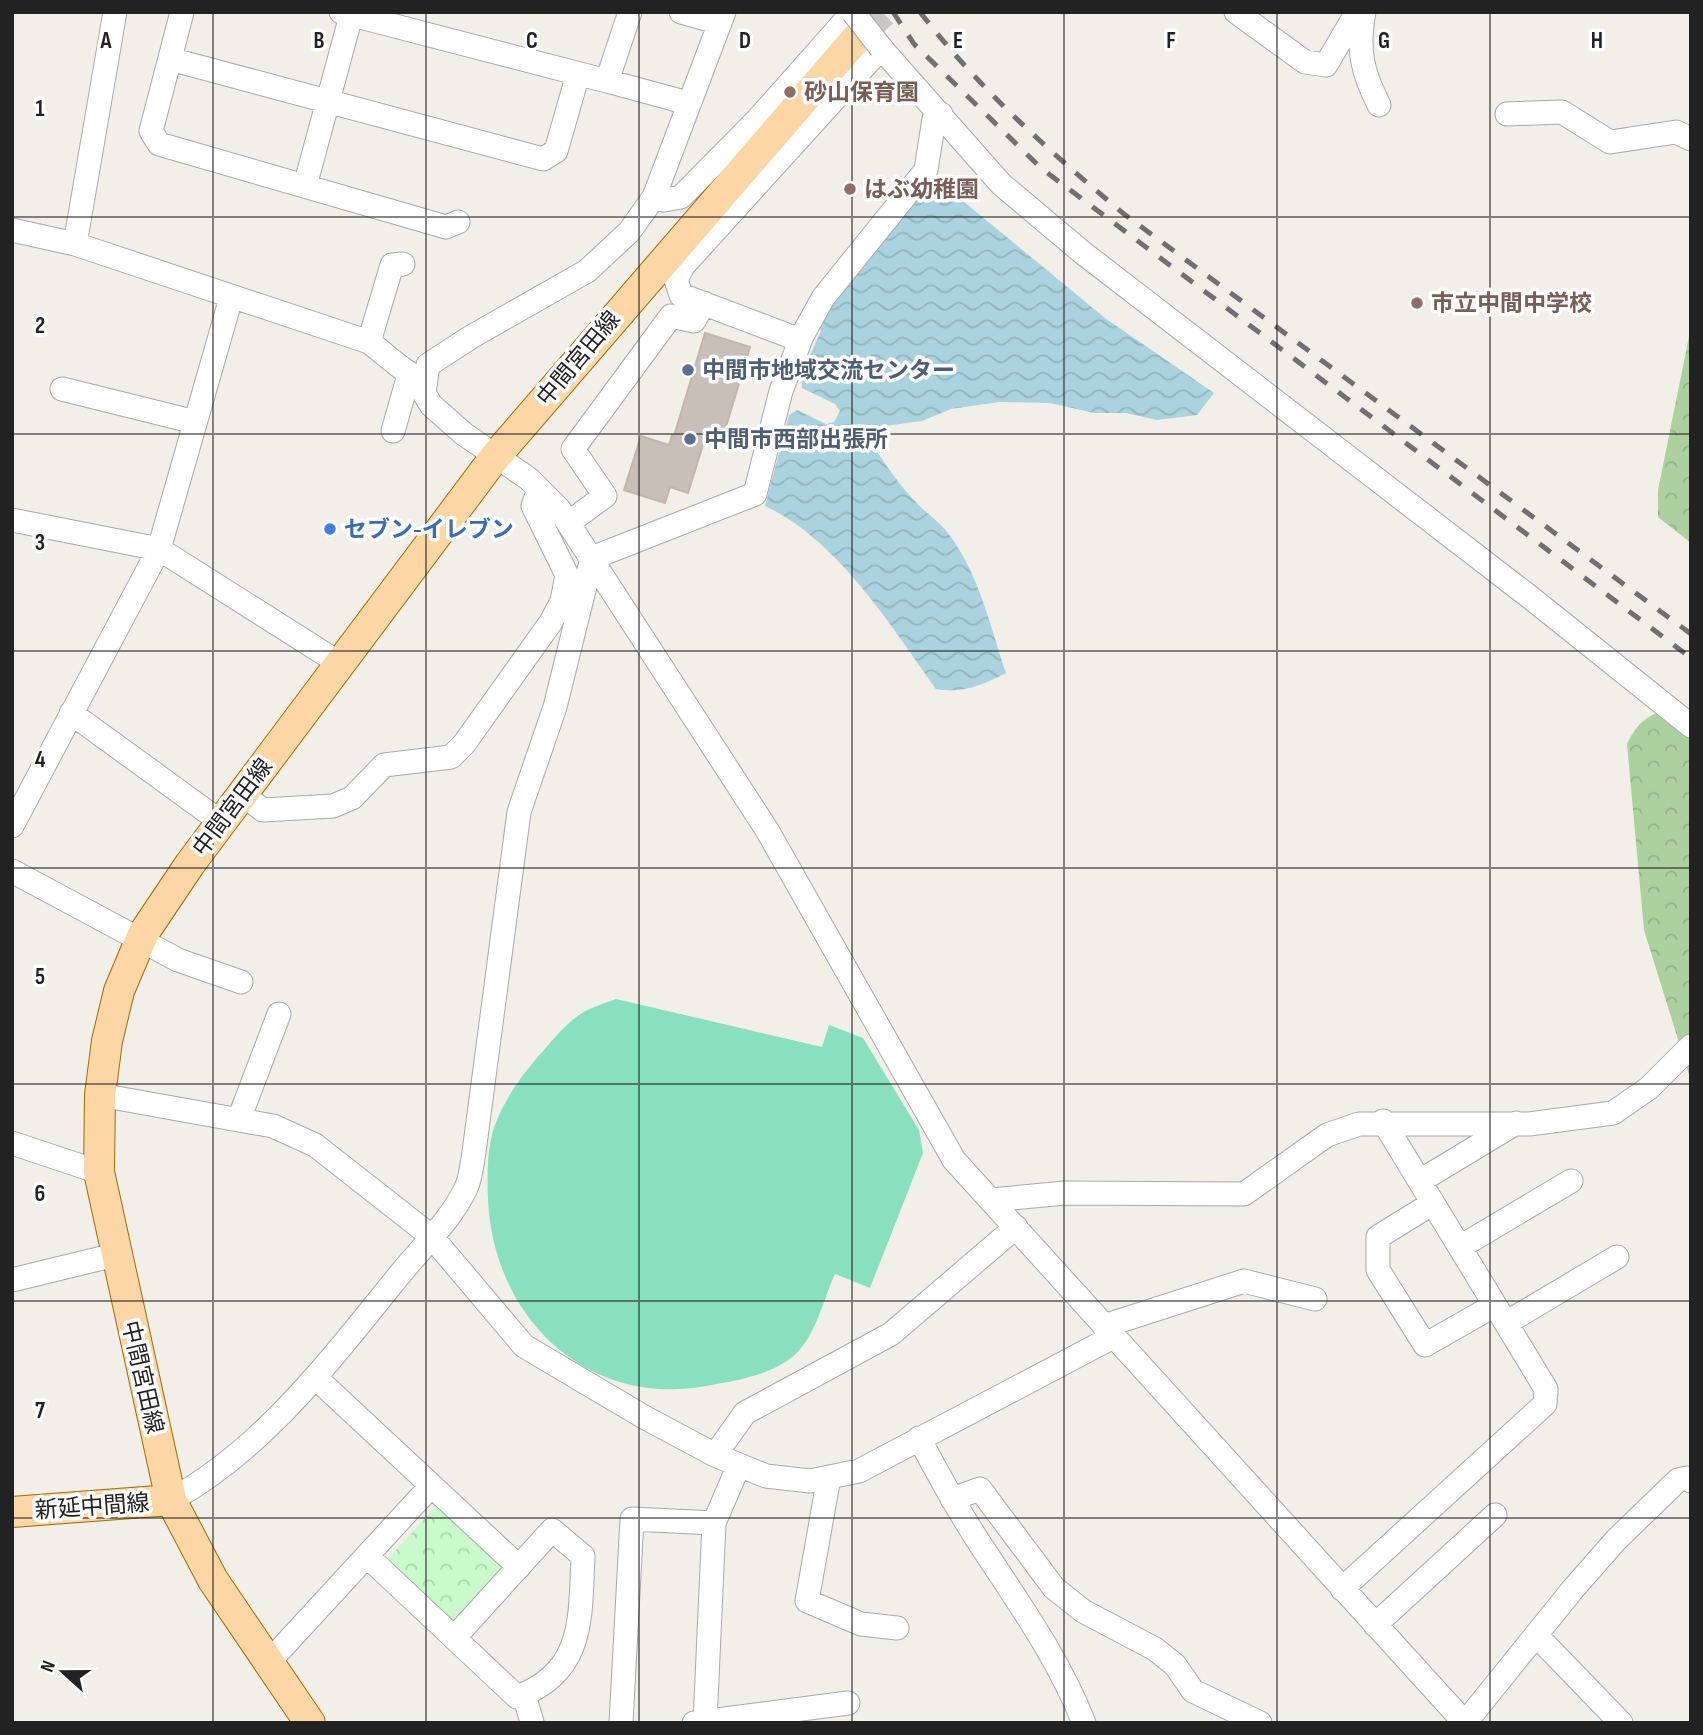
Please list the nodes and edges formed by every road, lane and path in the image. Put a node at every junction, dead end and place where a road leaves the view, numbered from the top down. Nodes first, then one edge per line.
1 (115, 12) edge
2 (182, 12) edge
3 (630, 12) edge
4 (681, 12) edge
5 (1236, 12) edge
6 (1357, 12) edge
7 (1364, 12) edge
8 (348, 13) edge
9 (722, 17) edge
10 (865, 31) edge
11 (170, 59) junction
12 (578, 74) junction
13 (607, 81) junction
14 (328, 102) junction
15 (688, 103) junction
16 (1379, 105) dead end
17 (941, 114) junction
18 (1507, 114) dead end
19 (1691, 139) edge
20 (305, 186) junction
21 (654, 198) junction
22 (458, 222) dead end
23 (12, 230) edge
24 (75, 244) junction
25 (403, 264) dead end
26 (231, 299) junction
27 (704, 303) junction
28 (800, 340) junction
29 (369, 342) junction
30 (416, 378) junction
31 (62, 389) dead end
32 (195, 422) junction
33 (393, 431) dead end
34 (495, 457) junction
35 (539, 489) junction
36 (12, 520) edge
37 (568, 523) junction
38 (159, 549) junction
39 (592, 558) junction
40 (339, 663) junction
41 (71, 713) junction
42 (1691, 726) edge
43 (242, 794) junction
44 (222, 822) junction
45 (12, 827) edge
46 (12, 870) edge
47 (141, 940) junction
48 (241, 982) dead end
49 (279, 1014) dead end
50 (1691, 1046) edge
51 (100, 1095) junction
52 (239, 1119) junction
53 (1383, 1121) junction
54 (1517, 1123) junction
55 (12, 1143) edge
56 (99, 1172) junction
57 (1420, 1181) junction
58 (1571, 1181) dead end
59 (990, 1200) junction
60 (1433, 1203) junction
61 (1016, 1227) junction
62 (431, 1236) junction
63 (1460, 1247) junction
64 (115, 1255) junction
65 (1617, 1257) dead end
66 (12, 1280) edge
67 (1315, 1299) dead end
68 (1501, 1314) junction
69 (1108, 1332) junction
70 (316, 1378) junction
71 (919, 1437) junction
72 (715, 1455) junction
73 (739, 1465) junction
74 (829, 1477) junction
75 (1691, 1481) edge
76 (431, 1486) junction
77 (952, 1499) junction
78 (171, 1500) junction
79 (12, 1513) edge
80 (1495, 1515) dead end
81 (714, 1523) junction
82 (367, 1556) junction
83 (519, 1567) junction
84 (1342, 1589) junction
85 (1375, 1625) junction
86 (897, 1628) dead end
87 (1536, 1635) junction
88 (454, 1639) junction
89 (268, 1663) junction
90 (524, 1695) junction
91 (848, 1703) dead end
92 (788, 1717) edge
93 (532, 1722) edge
94 (701, 1722) edge
95 (310, 1723) edge
96 (621, 1723) edge
97 (1084, 1723) edge
98 (1260, 1723) edge
99 (1465, 1723) edge
100 (1620, 1723) edge

1 - 24 street
2 - 11 street
3 - 13 street
4 - 9 street
5 - 6 street
7 - 16 street
8 - 12 street
8 - 14 street
9 - 15 street
10 - 17 street
10 - 21 street
10 - 27 street
10 - 34 main road, 中間宮田線
11 - 14 street
11 - 20 street
12 - 13 street
12 - 14 street
13 - 15 street
14 - 20 street
15 - 21 street
17 - 28 street
17 - 42 street
18 - 19 street
20 - 22 street
21 - 30 street
23 - 24 street
24 - 26 street
25 - 29 street
26 - 29 street
26 - 32 street
27 - 28 street
27 - 37 street
28 - 39 street
29 - 30 street
30 - 33 street
30 - 34 street
31 - 32 street
32 - 38 street
34 - 35 street
34 - 40 main road, 中間宮田線
35 - 37 street
35 - 43 street
36 - 38 street
37 - 39 street
38 - 40 street
38 - 41 street
39 - 59 street
39 - 62 street
40 - 43 main road, 中間宮田線
41 - 44 street
41 - 45 street
43 - 44 main road, 中間宮田線
44 - 47 main road, 中間宮田線
46 - 47 street
47 - 48 street
47 - 51 main road, 中間宮田線
49 - 52 street
50 - 54 street
51 - 52 street
51 - 56 main road, 中間宮田線
52 - 62 street
53 - 54 street
53 - 57 street
53 - 59 street
54 - 57 street
55 - 56 street
56 - 64 main road, 中間宮田線
57 - 60 street
58 - 63 street
59 - 61 street
60 - 63 street
60 - 68 street
61 - 69 street
61 - 72 street
62 - 70 street
62 - 72 street
63 - 68 street
64 - 66 street
64 - 78 main road, 中間宮田線
65 - 68 street
67 - 69 street
68 - 84 street
69 - 71 street
69 - 84 street
70 - 76 street
70 - 78 street
71 - 74 street
71 - 77 street
72 - 73 street
73 - 74 street
73 - 81 street
74 - 86 street
75 - 87 street
76 - 82 street
76 - 83 street
77 - 97 street
77 - 98 street
78 - 79 main road, 新延中間線
78 - 89 main road, 中間宮田線
80 - 85 street
81 - 94 street
81 - 96 street
82 - 88 street
82 - 89 street
83 - 88 street
83 - 90 street
84 - 85 street
85 - 99 street
87 - 99 street
87 - 100 street
88 - 90 street
89 - 95 main road, 中間宮田線
90 - 93 street
91 - 92 street
92 - 94 street

